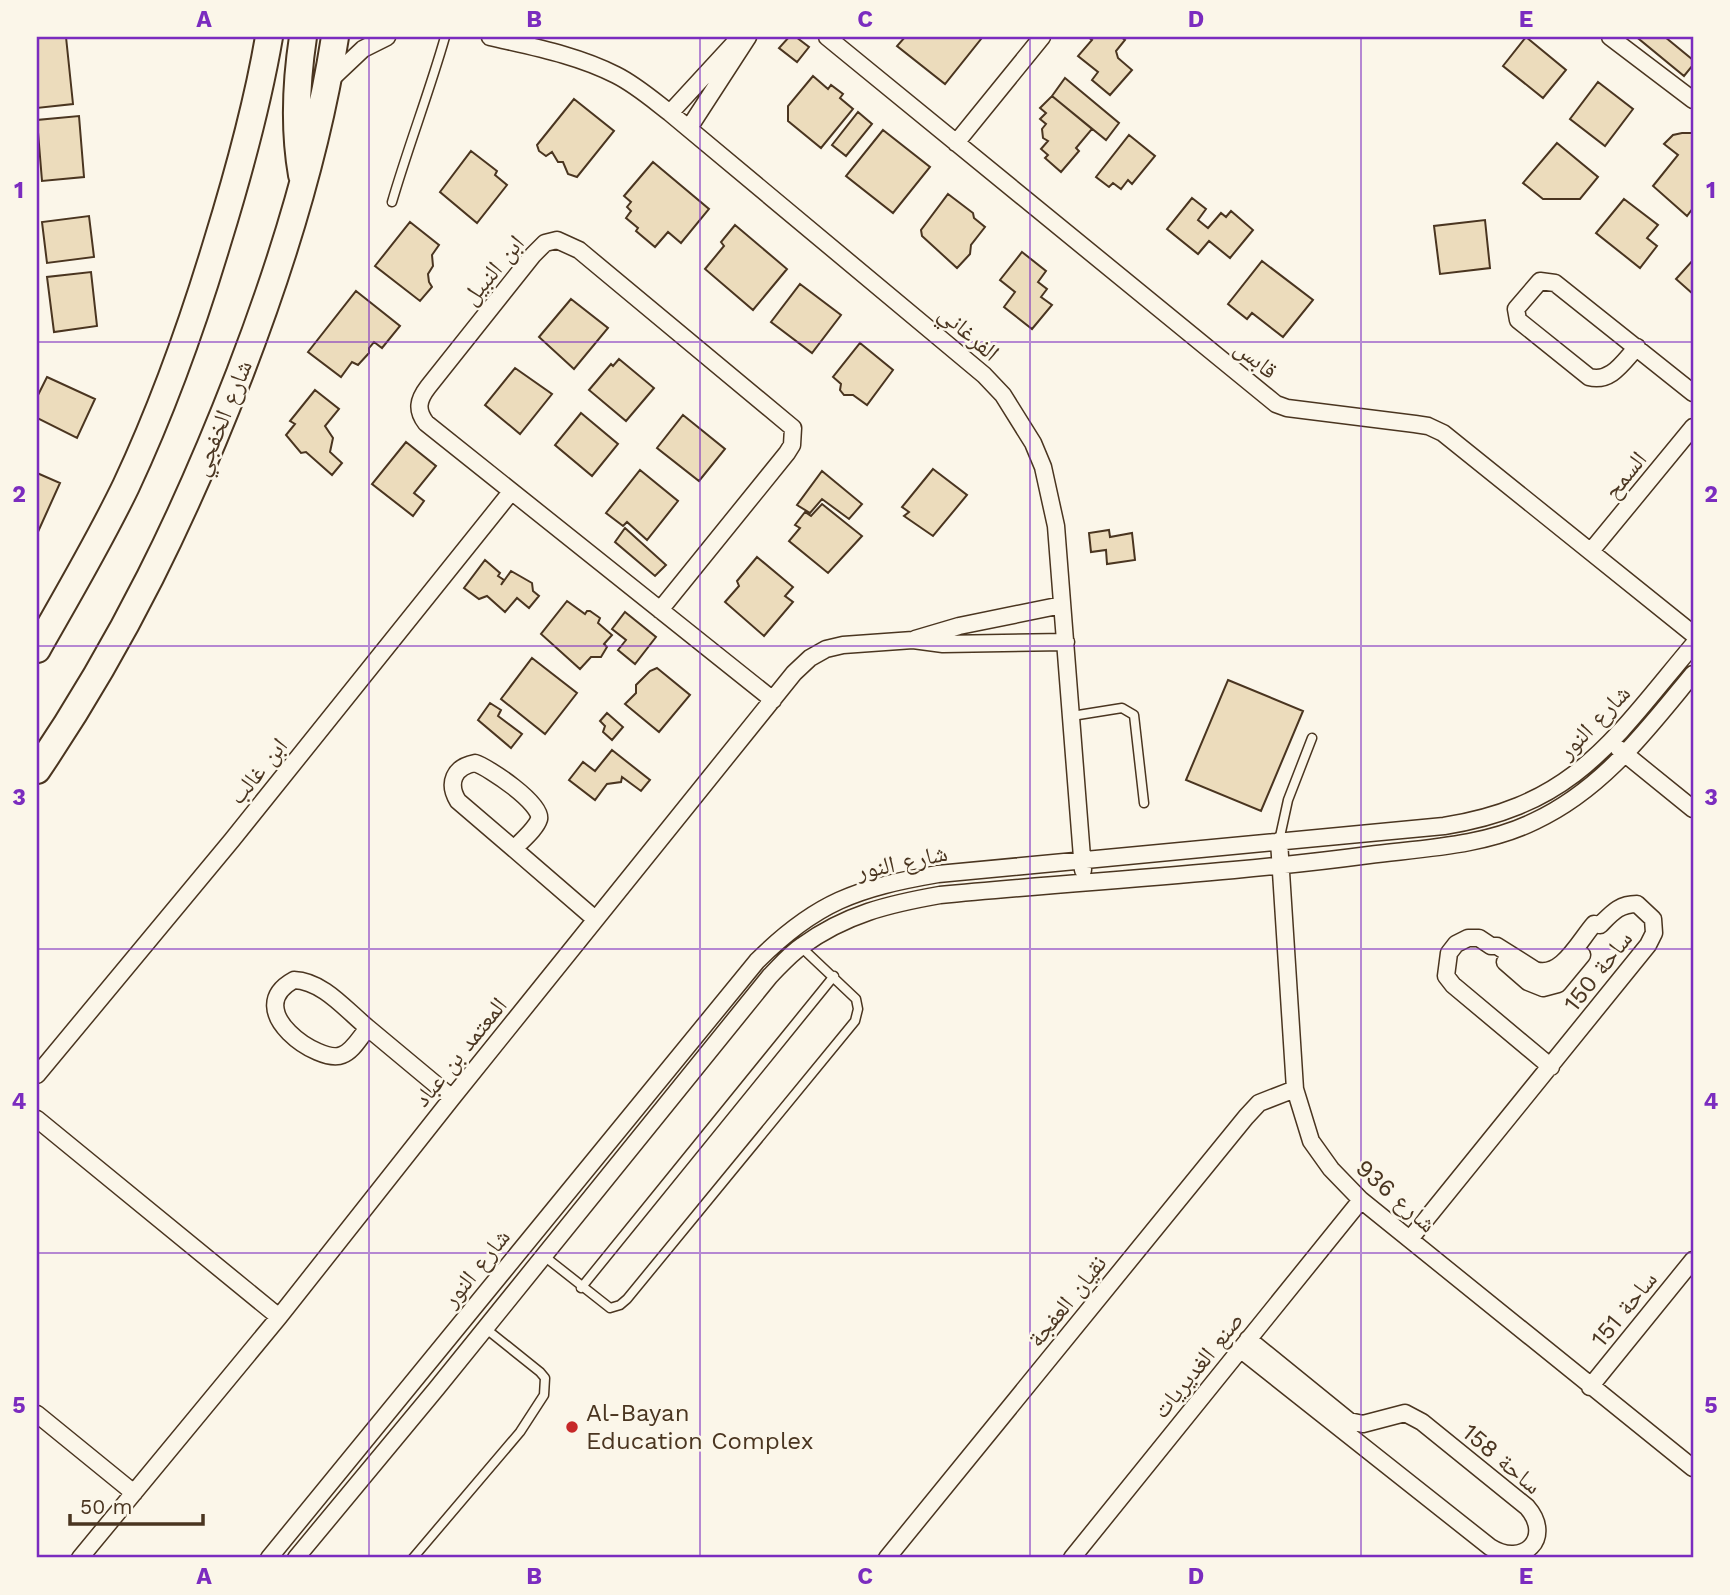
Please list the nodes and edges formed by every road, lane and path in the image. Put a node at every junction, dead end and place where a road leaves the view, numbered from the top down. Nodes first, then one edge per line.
1 (269, 37) edge
2 (303, 37) edge
3 (335, 37) edge
4 (387, 37) edge
5 (444, 37) edge
6 (490, 37) edge
7 (740, 37) edge
8 (748, 37) edge
9 (827, 37) edge
10 (1042, 37) edge
11 (1610, 37) edge
12 (328, 82) junction
13 (1693, 100) edge
14 (670, 113) junction
15 (689, 128) junction
16 (956, 144) junction
17 (304, 187) junction
18 (391, 202) dead end
19 (1637, 347) junction
20 (1693, 393) edge
21 (1693, 427) edge
22 (512, 492) junction
23 (1591, 551) junction
24 (1062, 605) junction
25 (660, 610) junction
26 (1693, 634) edge
27 (913, 639) junction
28 (1066, 642) junction
29 (1693, 645) edge
30 (37, 649) edge
31 (1693, 674) edge
32 (773, 700) junction
33 (1072, 716) junction
34 (1312, 738) dead end
35 (1611, 743) junction
36 (1626, 755) junction
37 (37, 770) edge
38 (1144, 803) dead end
39 (1693, 809) edge
40 (1279, 841) junction
41 (514, 849) junction
42 (1082, 861) junction
43 (1279, 867) junction
44 (1085, 883) junction
45 (595, 919) junction
46 (801, 947) junction
47 (834, 976) junction
48 (368, 1028) junction
49 (1551, 1067) junction
50 (37, 1075) edge
51 (1295, 1089) junction
52 (452, 1098) junction
53 (37, 1119) edge
54 (1361, 1200) junction
55 (1410, 1239) junction
56 (522, 1248) junction
57 (542, 1259) junction
58 (1693, 1260) edge
59 (581, 1288) junction
60 (279, 1317) junction
61 (485, 1328) junction
62 (1244, 1344) junction
63 (1590, 1387) junction
64 (37, 1414) edge
65 (1378, 1421) junction
66 (1377, 1458) junction
67 (1693, 1468) edge
68 (134, 1493) junction
69 (1074, 1557) edge
70 (80, 1558) edge
71 (269, 1558) edge
72 (296, 1558) edge
73 (413, 1558) edge
74 (887, 1558) edge

1 - 30 highway
2 - 17 highway
3 - 12 highway, شارع الخفجي
4 - 12 street
5 - 18 lane
6 - 14 street, الفرغاني
7 - 14 street
8 - 15 street
9 - 16 street, قابس
10 - 16 street
11 - 13 street
12 - 17 highway, شارع الخفجي
14 - 15 street, الفرغاني
15 - 24 street, الفرغاني
16 - 23 street, قابس
17 - 37 highway, شارع الخفجي
19 - 19 street
19 - 20 street
21 - 23 street, السمح
22 - 25 street, ابن النبيل
22 - 25 street, ابن النبيل
22 - 50 street, ابن غالب
23 - 26 street, قابس
24 - 27 street, المعتمد بن عباد
24 - 28 street, الفرغاني
25 - 32 street, ابن النبيل
27 - 28 street, المعتمد بن عباد
27 - 32 street, المعتمد بن عباد
28 - 33 street, الفرغاني
29 - 35 street, شارع النور
31 - 36 street, شارع النور
32 - 45 street, المعتمد بن عباد
33 - 38 lane
33 - 42 street, الفرغاني
34 - 40 lane
35 - 36 street
35 - 40 street, شارع النور
36 - 39 street
36 - 43 street, شارع النور
40 - 42 street, شارع النور
40 - 43 street, شارع 936
41 - 41 street
41 - 45 street
42 - 44 street, الفرغاني
42 - 56 street, شارع النور
43 - 44 street, شارع النور
43 - 51 street, شارع 936
44 - 46 street, شارع النور
45 - 52 street, المعتمد بن عباد
46 - 47 lane
46 - 57 street, شارع النور
47 - 59 lane
47 - 59 lane
48 - 48 street
48 - 52 street
49 - 49 street, ساحة 150
49 - 55 street, ساحة 150
51 - 54 street, شارع 936
51 - 74 street, نقيان العفجة
52 - 60 street, المعتمد بن عباد
53 - 60 street
54 - 55 street, شارع 936
54 - 62 street, صنع الغديريات
55 - 63 street, شارع 936
56 - 57 street
56 - 71 street, شارع النور
57 - 59 lane
57 - 61 street, شارع النور
58 - 63 street, ساحة 151
60 - 68 street, المعتمد بن عباد
61 - 72 street, شارع النور
61 - 73 lane
62 - 65 street, ساحة 158
62 - 66 street, ساحة 158
62 - 69 street, صنع الغديريات
63 - 67 street, شارع 936
64 - 68 street
65 - 66 street
65 - 66 street, ساحة 158
68 - 70 street, المعتمد بن عباد

